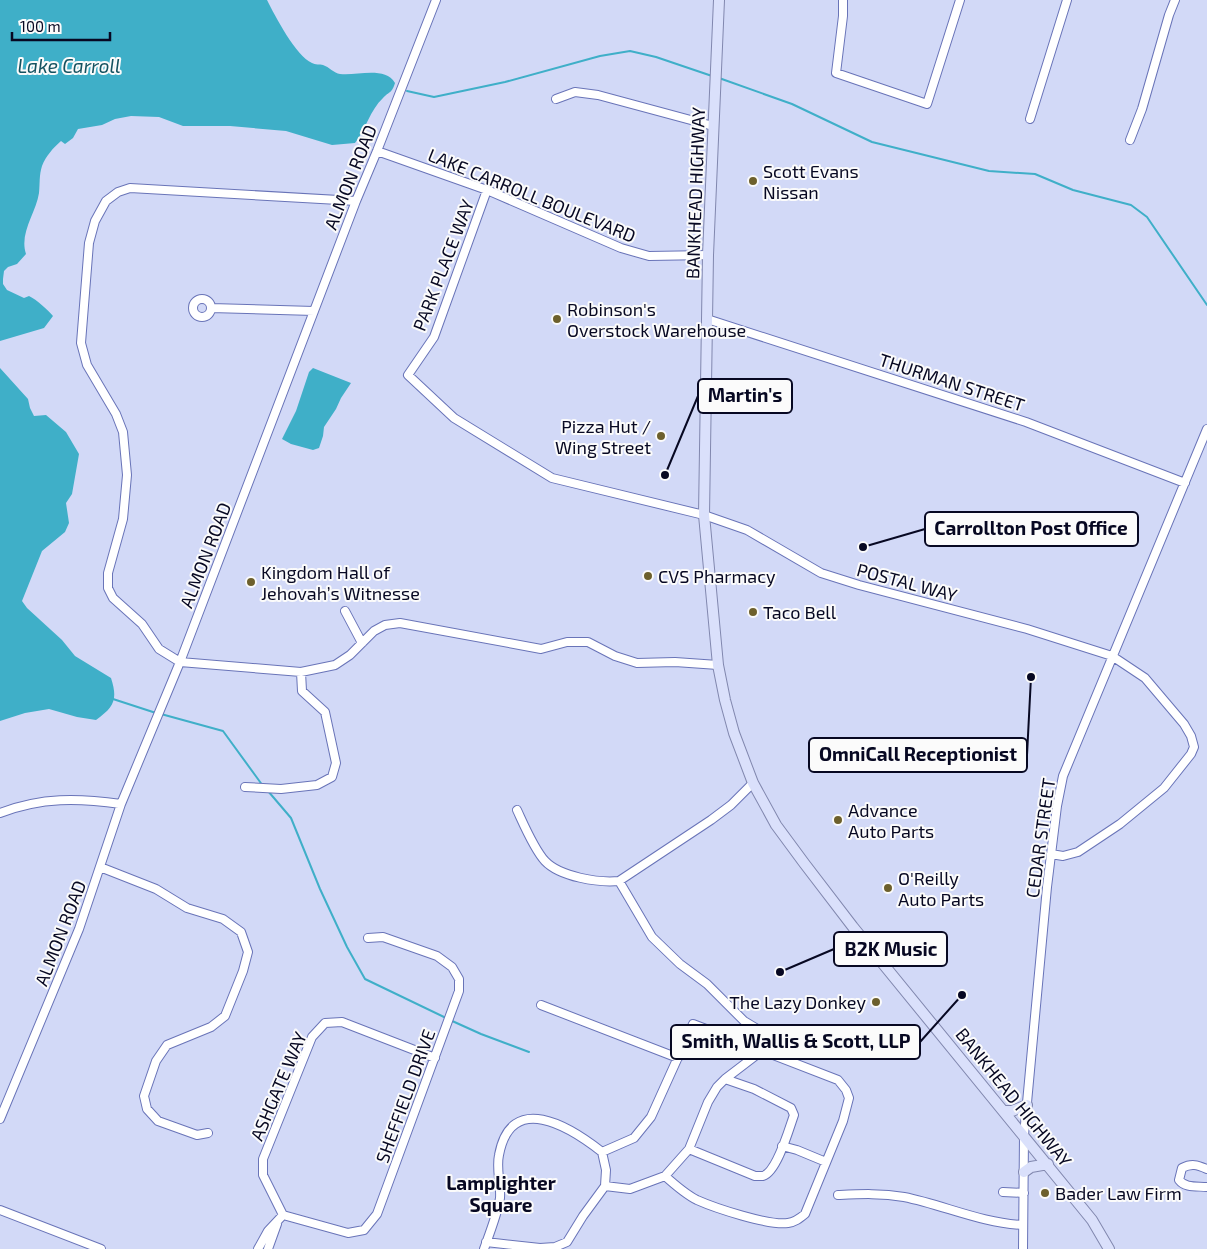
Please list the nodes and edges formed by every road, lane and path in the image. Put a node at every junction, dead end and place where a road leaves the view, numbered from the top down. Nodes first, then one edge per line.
1 (436, 0) edge
2 (719, 0) edge
3 (843, 0) edge
4 (960, 0) edge
5 (1067, 0) edge
6 (1175, 0) edge
7 (556, 99) dead end
8 (1030, 119) dead end
9 (713, 126) junction
10 (1130, 140) dead end
11 (377, 151) junction
12 (487, 190) junction
13 (356, 201) junction
14 (708, 255) junction
15 (211, 308) dead end
16 (314, 311) junction
17 (707, 319) junction
18 (408, 375) joint
19 (1207, 429) edge
20 (1185, 483) junction
21 (704, 515) junction
22 (345, 610) dead end
23 (362, 643) junction
24 (1112, 656) junction
25 (180, 662) junction
26 (718, 665) junction
27 (301, 672) junction
28 (753, 783) junction
29 (245, 787) dead end
30 (122, 804) junction
31 (517, 810) dead end
32 (0, 813) edge
33 (1051, 854) junction
34 (100, 867) junction
35 (620, 881) junction
36 (368, 938) dead end
37 (541, 1006) dead end
38 (760, 1031) dead end
39 (763, 1050) junction
40 (435, 1058) junction
41 (678, 1058) junction
42 (725, 1078) junction
43 (1027, 1105) junction
44 (1005, 1111) junction
45 (0, 1119) edge
46 (208, 1133) dead end
47 (1024, 1135) junction
48 (782, 1146) junction
49 (689, 1149) junction
50 (602, 1152) junction
51 (826, 1162) junction
52 (1048, 1164) junction
53 (1207, 1169) edge
54 (1024, 1172) junction
55 (666, 1176) junction
56 (605, 1186) junction
57 (1207, 1187) edge
58 (1003, 1192) dead end
59 (1024, 1193) junction
60 (838, 1195) dead end
61 (0, 1210) edge
62 (283, 1215) junction
63 (278, 1222) junction
64 (1023, 1225) junction
65 (485, 1245) edge
66 (102, 1249) edge
67 (258, 1249) edge
68 (268, 1249) edge
69 (1023, 1249) edge
70 (1109, 1249) edge

1 - 11 street, ALMON ROAD
2 - 9 main road, BANKHEAD HIGHWAY
3 - 4 street
5 - 8 street
6 - 10 street
7 - 9 street
9 - 14 main road, BANKHEAD HIGHWAY
11 - 12 street, LAKE CARROLL BOULEVARD
11 - 13 street, ALMON ROAD
12 - 14 street, LAKE CARROLL BOULEVARD
12 - 18 street, PARK PLACE WAY
13 - 16 street, ALMON ROAD
13 - 25 street
14 - 17 main road, BANKHEAD HIGHWAY
15 - 16 street
16 - 25 street, ALMON ROAD
17 - 20 street, THURMAN STREET
17 - 21 main road, BANKHEAD HIGHWAY
18 - 21 street, POSTAL WAY
19 - 20 street, CEDAR STREET
20 - 24 street, CEDAR STREET
21 - 24 street, POSTAL WAY
21 - 26 main road, BANKHEAD HIGHWAY
22 - 23 street
23 - 26 street
23 - 27 street
24 - 33 street, CEDAR STREET
24 - 33 street, POSTAL WAY
25 - 27 street
25 - 30 street, ALMON ROAD
26 - 28 main road, BANKHEAD HIGHWAY
27 - 29 street
28 - 35 street
28 - 44 main road, BANKHEAD HIGHWAY
30 - 32 street
30 - 34 street, ALMON ROAD
31 - 35 street
33 - 43 street, CEDAR STREET
34 - 45 street, ALMON ROAD
34 - 46 street
35 - 38 street
36 - 40 street, SHEFFIELD DRIVE
37 - 41 street
39 - 41 street
39 - 42 street
39 - 51 street
40 - 62 street, SHEFFIELD DRIVE
40 - 62 street, ASHGATE WAY
41 - 50 street
42 - 48 street
42 - 49 street
43 - 44 main road
43 - 47 street, CEDAR STREET
44 - 47 main road, BANKHEAD HIGHWAY
47 - 52 main road, BANKHEAD HIGHWAY
47 - 54 street, CEDAR STREET
48 - 49 street
48 - 51 street
49 - 55 street
50 - 56 street
50 - 65 street
51 - 55 street
52 - 54 main road
52 - 70 main road, BANKHEAD HIGHWAY
53 - 57 street
54 - 59 street, CEDAR STREET
55 - 56 street
56 - 65 street
58 - 59 street
59 - 64 street, CEDAR STREET
60 - 64 street
61 - 66 street
62 - 63 street
63 - 67 street
63 - 68 street
64 - 69 street, CEDAR STREET

